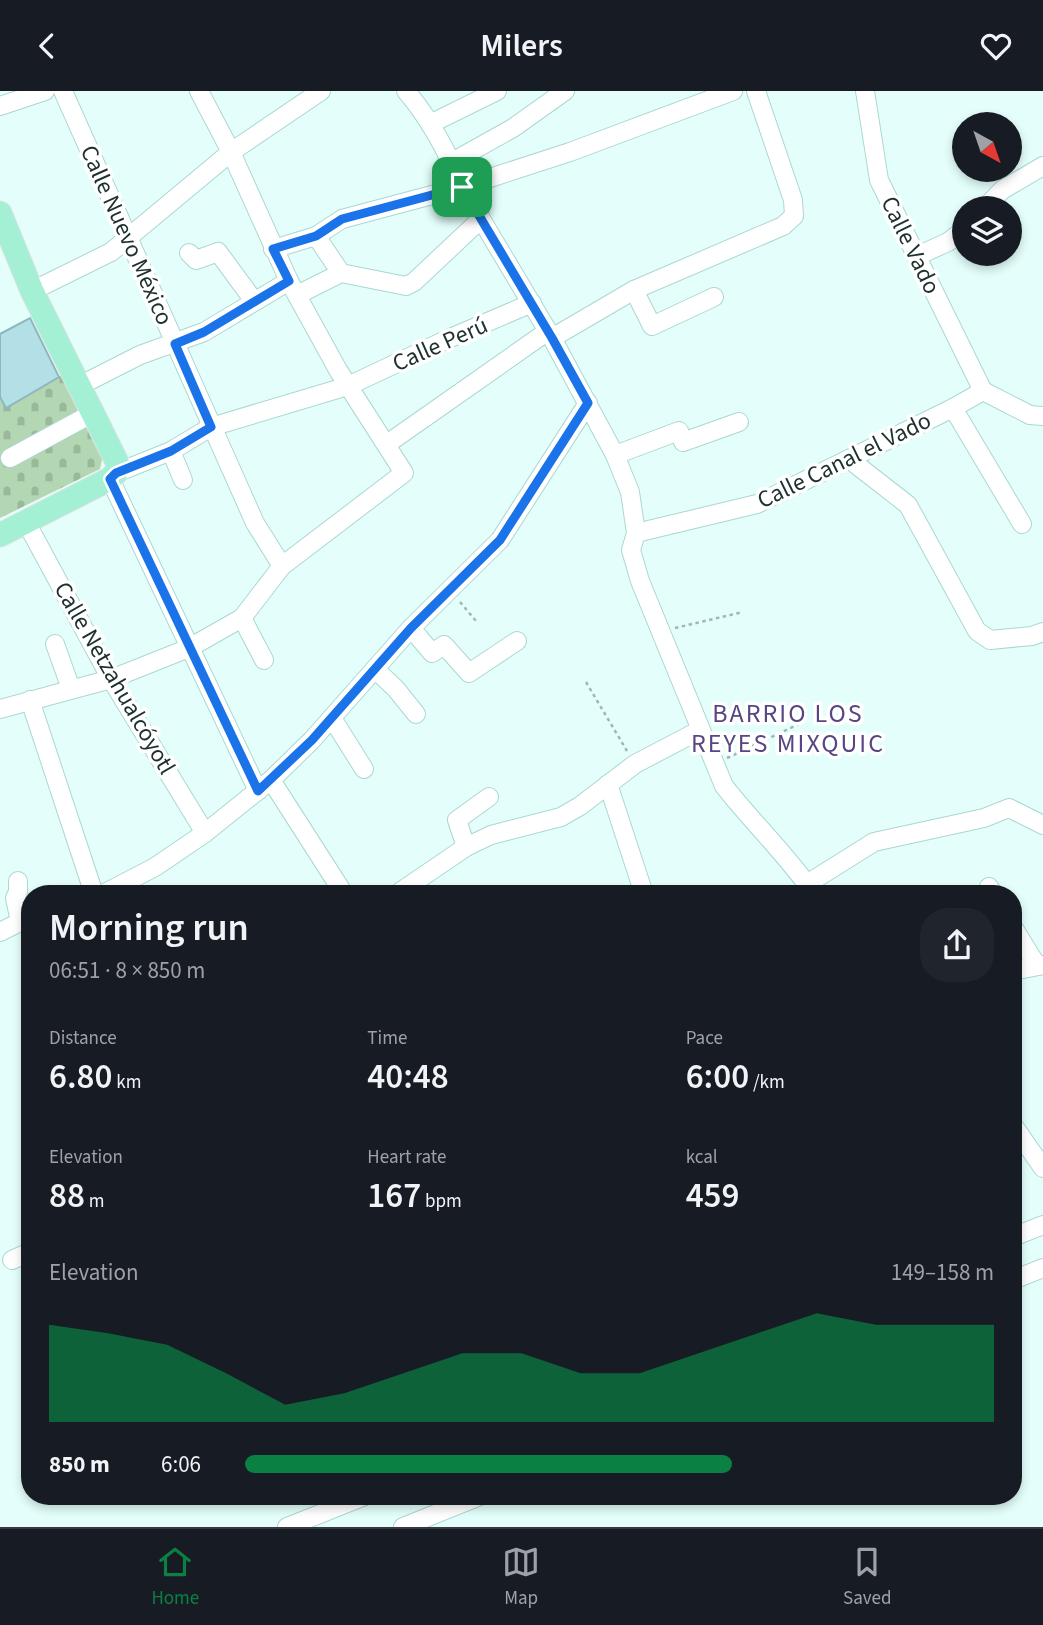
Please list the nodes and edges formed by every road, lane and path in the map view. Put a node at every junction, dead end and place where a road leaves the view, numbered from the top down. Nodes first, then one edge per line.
1 (45, 91) edge
2 (63, 91) edge
3 (198, 91) edge
4 (321, 91) edge
5 (406, 91) edge
6 (497, 91) edge
7 (565, 91) edge
8 (733, 91) edge
9 (756, 91) edge
10 (865, 91) edge
11 (0, 106) edge
12 (430, 124) junction
13 (231, 152) junction
14 (452, 162) junction
15 (1043, 166) edge
16 (462, 187) junction
17 (996, 196) edge
18 (481, 219) junction
19 (1, 220) edge
20 (316, 236) junction
21 (128, 237) junction
22 (952, 239) edge
23 (273, 249) junction
24 (189, 253) dead end
25 (917, 256) junction
26 (341, 273) junction
27 (293, 288) junction
28 (634, 290) junction
29 (32, 291) junction
30 (715, 297) dead end
31 (254, 301) junction
32 (532, 303) junction
33 (550, 334) junction
34 (175, 344) junction
35 (79, 386) junction
36 (348, 386) junction
37 (983, 391) junction
38 (588, 403) junction
39 (953, 408) junction
40 (93, 413) junction
41 (1043, 416) edge
42 (739, 422) dead end
43 (211, 427) junction
44 (387, 444) junction
45 (171, 451) junction
46 (615, 455) junction
47 (10, 458) dead end
48 (849, 459) junction
49 (113, 476) junction
50 (183, 479) dead end
51 (26, 522) junction
52 (1023, 524) dead end
53 (636, 533) junction
54 (0, 535) edge
55 (282, 566) junction
56 (451, 591) junction
57 (743, 612) dead end
58 (242, 618) junction
59 (476, 621) dead end
60 (411, 628) junction
61 (660, 631) junction
62 (1043, 632) edge
63 (517, 641) dead end
64 (55, 644) dead end
65 (189, 648) junction
66 (264, 660) dead end
67 (375, 669) junction
68 (111, 678) junction
69 (586, 681) dead end
70 (71, 689) junction
71 (30, 701) junction
72 (0, 709) edge
73 (416, 714) dead end
74 (332, 718) junction
75 (803, 722) dead end
76 (700, 730) junction
77 (714, 763) junction
78 (635, 764) junction
79 (364, 769) dead end
80 (608, 784) junction
81 (265, 786) junction
82 (489, 797) dead end
83 (1043, 825) edge
84 (205, 833) junction
85 (466, 847) junction
86 (19, 881) dead end
87 (91, 885) edge
88 (120, 885) edge
89 (337, 885) edge
90 (410, 885) edge
91 (642, 885) edge
92 (808, 885) edge
93 (816, 885) edge
94 (21, 912) edge
95 (21, 924) edge
96 (0, 932) edge
97 (1022, 940) edge
98 (1040, 965) edge
99 (1022, 969) edge
100 (1022, 1138) edge
101 (1043, 1168) edge
102 (1043, 1225) edge
103 (1022, 1233) edge
104 (21, 1256) edge
105 (12, 1260) dead end
106 (1043, 1268) edge
107 (1022, 1276) edge
108 (326, 1505) edge
109 (458, 1505) edge
110 (287, 1527) edge
111 (403, 1527) edge

1 - 11 street
2 - 21 street, Calle Nuevo México
3 - 13 street
4 - 13 street
5 - 12 street
6 - 12 street
7 - 14 street
8 - 16 street
9 - 28 street
10 - 25 street, Calle Vado
12 - 14 street
13 - 21 street
13 - 23 street
14 - 16 street
15 - 17 street
16 - 18 street
16 - 20 street
18 - 26 street
18 - 32 street
19 - 29 main road
20 - 23 street
20 - 26 street
21 - 29 street
21 - 34 street, Calle Nuevo México
22 - 25 street
23 - 27 street
24 - 31 street
25 - 37 street, Calle Vado
26 - 27 street
27 - 31 street
27 - 36 street
28 - 30 street
28 - 33 street
29 - 35 main road
31 - 34 street
32 - 33 street
32 - 36 street, Calle Perú
33 - 38 street
33 - 44 street
34 - 35 street
34 - 43 street, Calle Nuevo México
35 - 40 main road
36 - 43 street, Calle Perú
36 - 44 street
37 - 39 street, Calle Canal el Vado
37 - 41 street
38 - 46 street
38 - 56 street
39 - 48 street, Calle Canal el Vado
39 - 52 street
40 - 47 street
40 - 49 main road
42 - 46 street
43 - 45 street, Calle Perú
43 - 55 street, Calle Nuevo México
44 - 55 street
45 - 49 street, Calle Perú
45 - 50 street
46 - 53 street
48 - 53 street, Calle Canal el Vado
48 - 62 street
49 - 51 main road
49 - 65 street
51 - 54 main road
51 - 68 street, Calle Netzahualcóyotl
53 - 61 street
55 - 58 street
56 - 59 path
56 - 60 street
57 - 61 path
58 - 65 street
58 - 66 street
60 - 63 street
60 - 67 street
61 - 76 street
64 - 70 street
65 - 68 street
65 - 81 street
67 - 73 street
67 - 74 street
68 - 70 street
68 - 84 street, Calle Netzahualcóyotl
69 - 78 path
70 - 71 street
71 - 72 street
71 - 87 street
74 - 79 street
74 - 81 street
75 - 77 path
76 - 77 street
76 - 78 street
77 - 92 street
78 - 80 street
80 - 85 street
80 - 91 street
81 - 84 street
81 - 89 street
82 - 85 street
83 - 93 street
84 - 88 street
85 - 90 street
86 - 94 street
95 - 96 street
97 - 98 street
98 - 99 street
100 - 101 street
102 - 103 street
104 - 105 street
106 - 107 street
108 - 110 street
109 - 111 street

